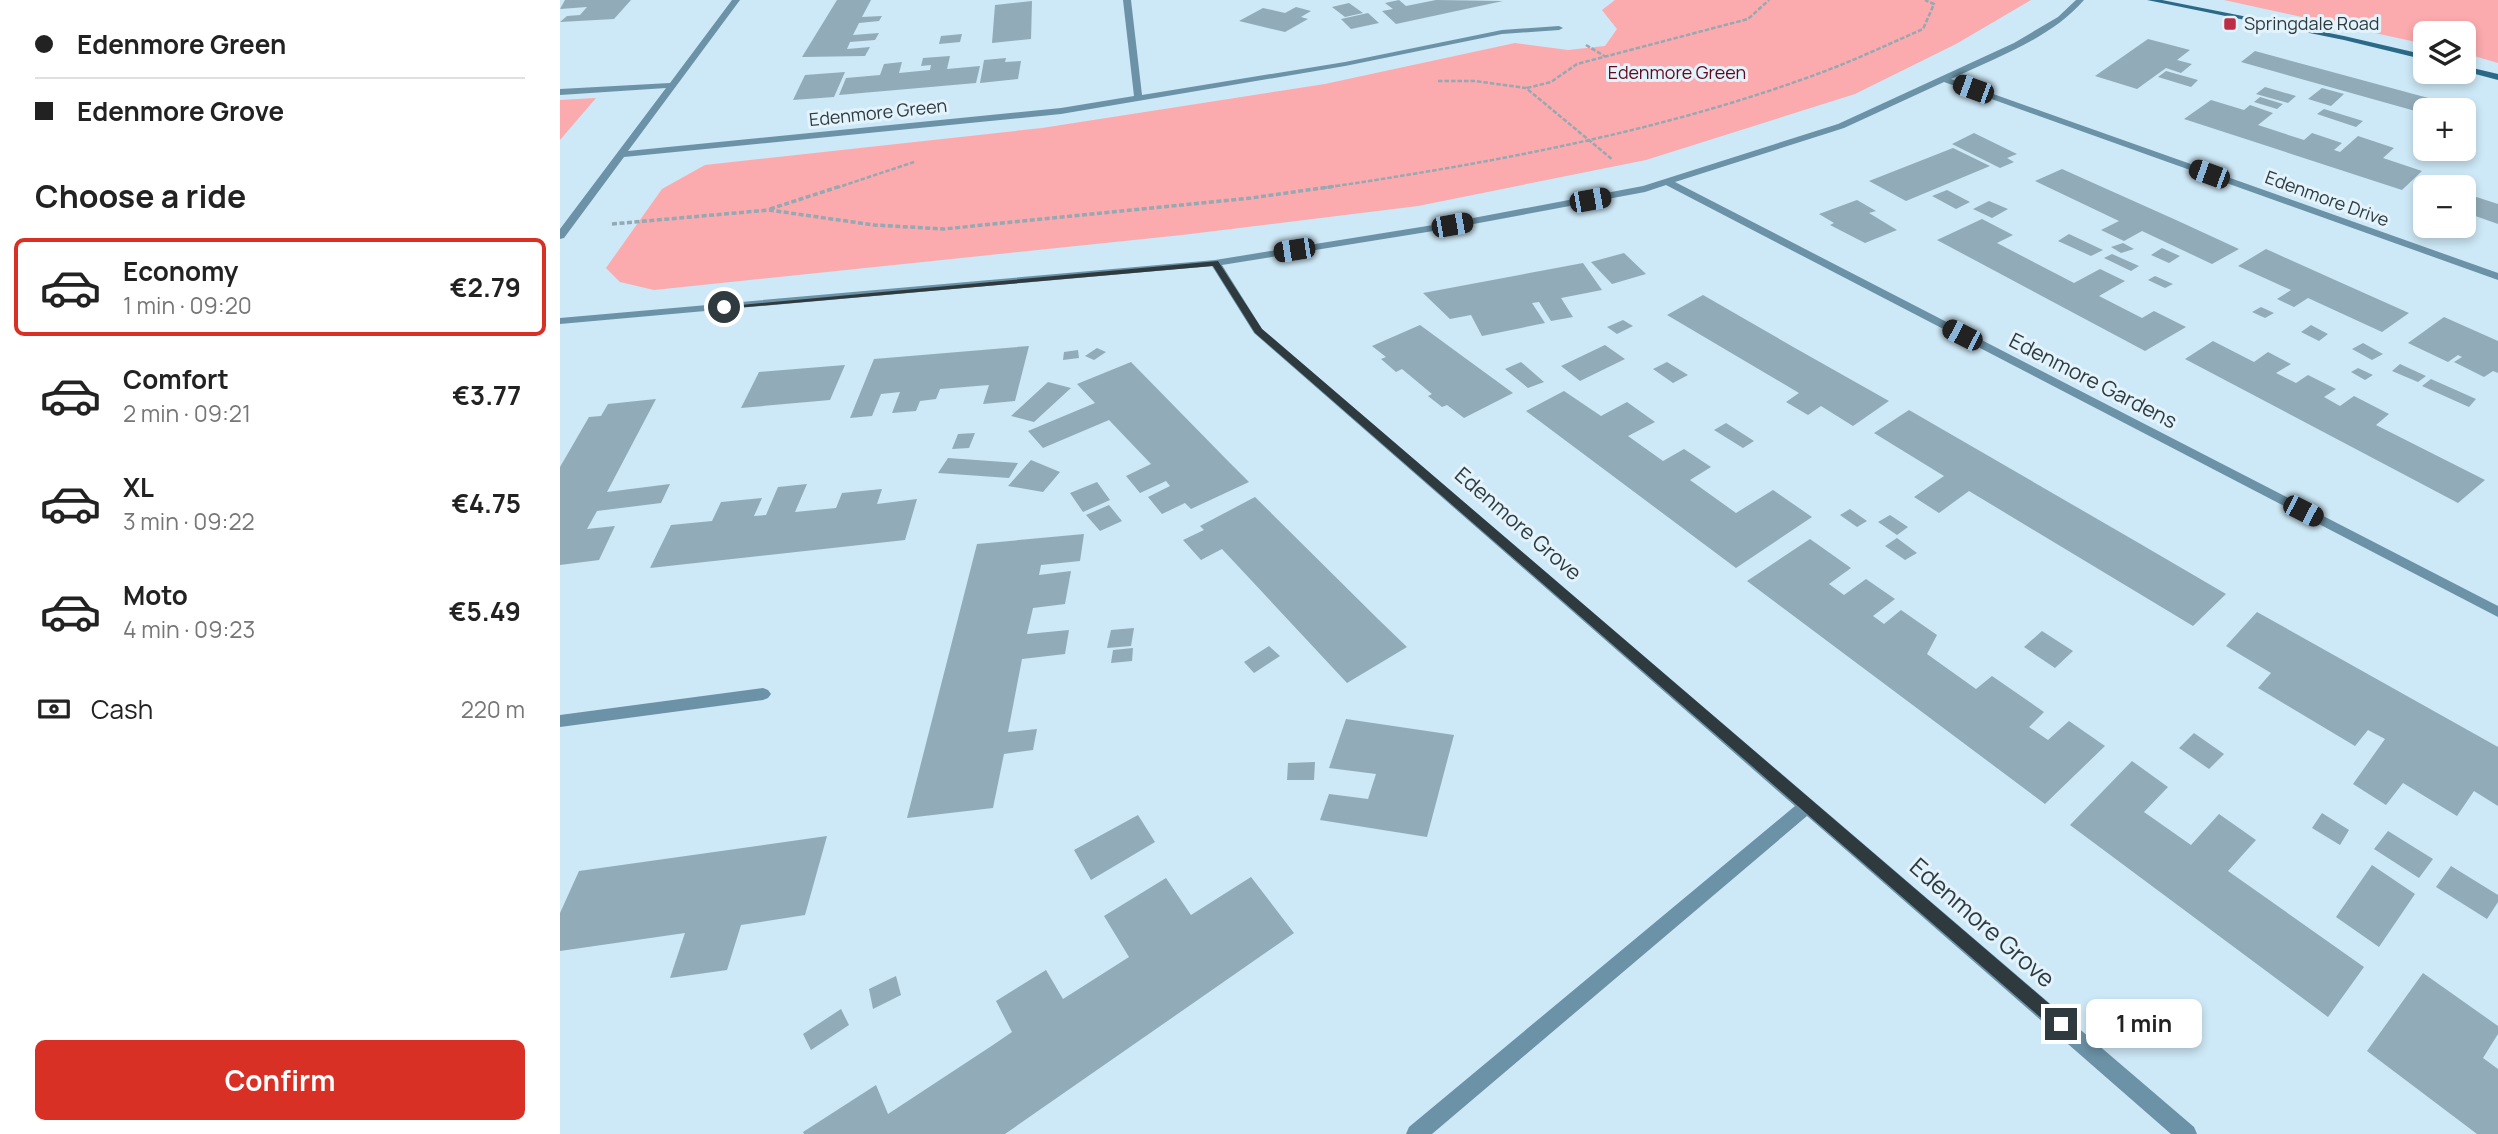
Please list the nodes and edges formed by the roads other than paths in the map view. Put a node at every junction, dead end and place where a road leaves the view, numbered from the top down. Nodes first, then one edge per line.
1 (736, 0) edge
2 (1127, 0) edge
3 (2080, 0) edge
4 (2151, 0) edge
5 (1559, 28) dead end
6 (2413, 55) edge
7 (2476, 71) edge
8 (2498, 77) edge
9 (1947, 80) junction
10 (669, 85) junction
11 (560, 92) edge
12 (1138, 98) junction
13 (622, 154) junction
14 (1669, 183) junction
15 (563, 232) edge
16 (1215, 263) junction
17 (2498, 277) edge
18 (560, 321) edge
19 (2498, 612) edge
20 (763, 694) dead end
21 (560, 721) edge
22 (1808, 804) junction
23 (1416, 1134) edge
24 (2187, 1134) edge

1 - 10 street
2 - 12 street
3 - 9 street
4 - 6 street
5 - 12 street, Edenmore Green
7 - 8 street
9 - 14 street
9 - 17 street, Edenmore Drive
10 - 11 street
10 - 13 street
12 - 13 street, Edenmore Green
13 - 15 street
14 - 16 street
14 - 19 street, Edenmore Gardens
16 - 18 street
16 - 22 street, Edenmore Grove
20 - 21 street
22 - 23 street
22 - 24 street, Edenmore Grove

